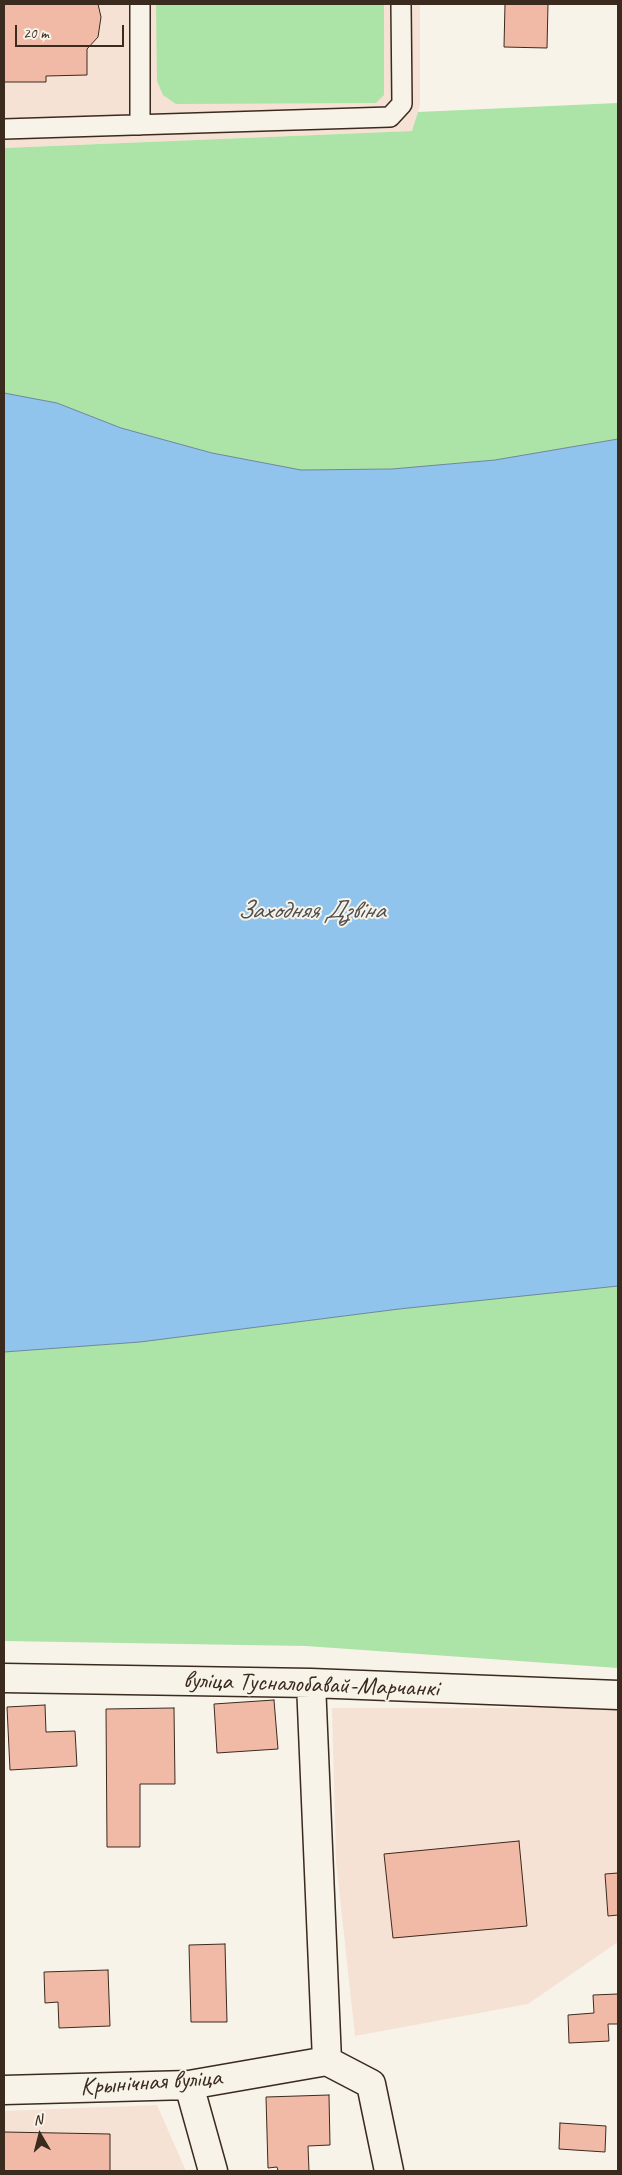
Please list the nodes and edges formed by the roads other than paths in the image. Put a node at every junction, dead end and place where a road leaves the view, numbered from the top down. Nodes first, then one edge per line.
1 (140, 4) edge
2 (401, 4) edge
3 (140, 125) junction
4 (4, 129) edge
5 (4, 1678) edge
6 (311, 1683) junction
7 (618, 1695) edge
8 (327, 2061) junction
9 (189, 2086) junction
10 (4, 2090) edge
11 (213, 2171) edge
12 (389, 2171) edge

1 - 3 lane
2 - 3 lane
3 - 4 lane
5 - 6 street, вуліца Тусналобавай-Марчанкі
6 - 7 street, вуліца Тусналобавай-Марчанкі
6 - 8 street
8 - 9 street, Крынічная вуліца
8 - 12 street
9 - 10 street, Крынічная вуліца
9 - 11 street

